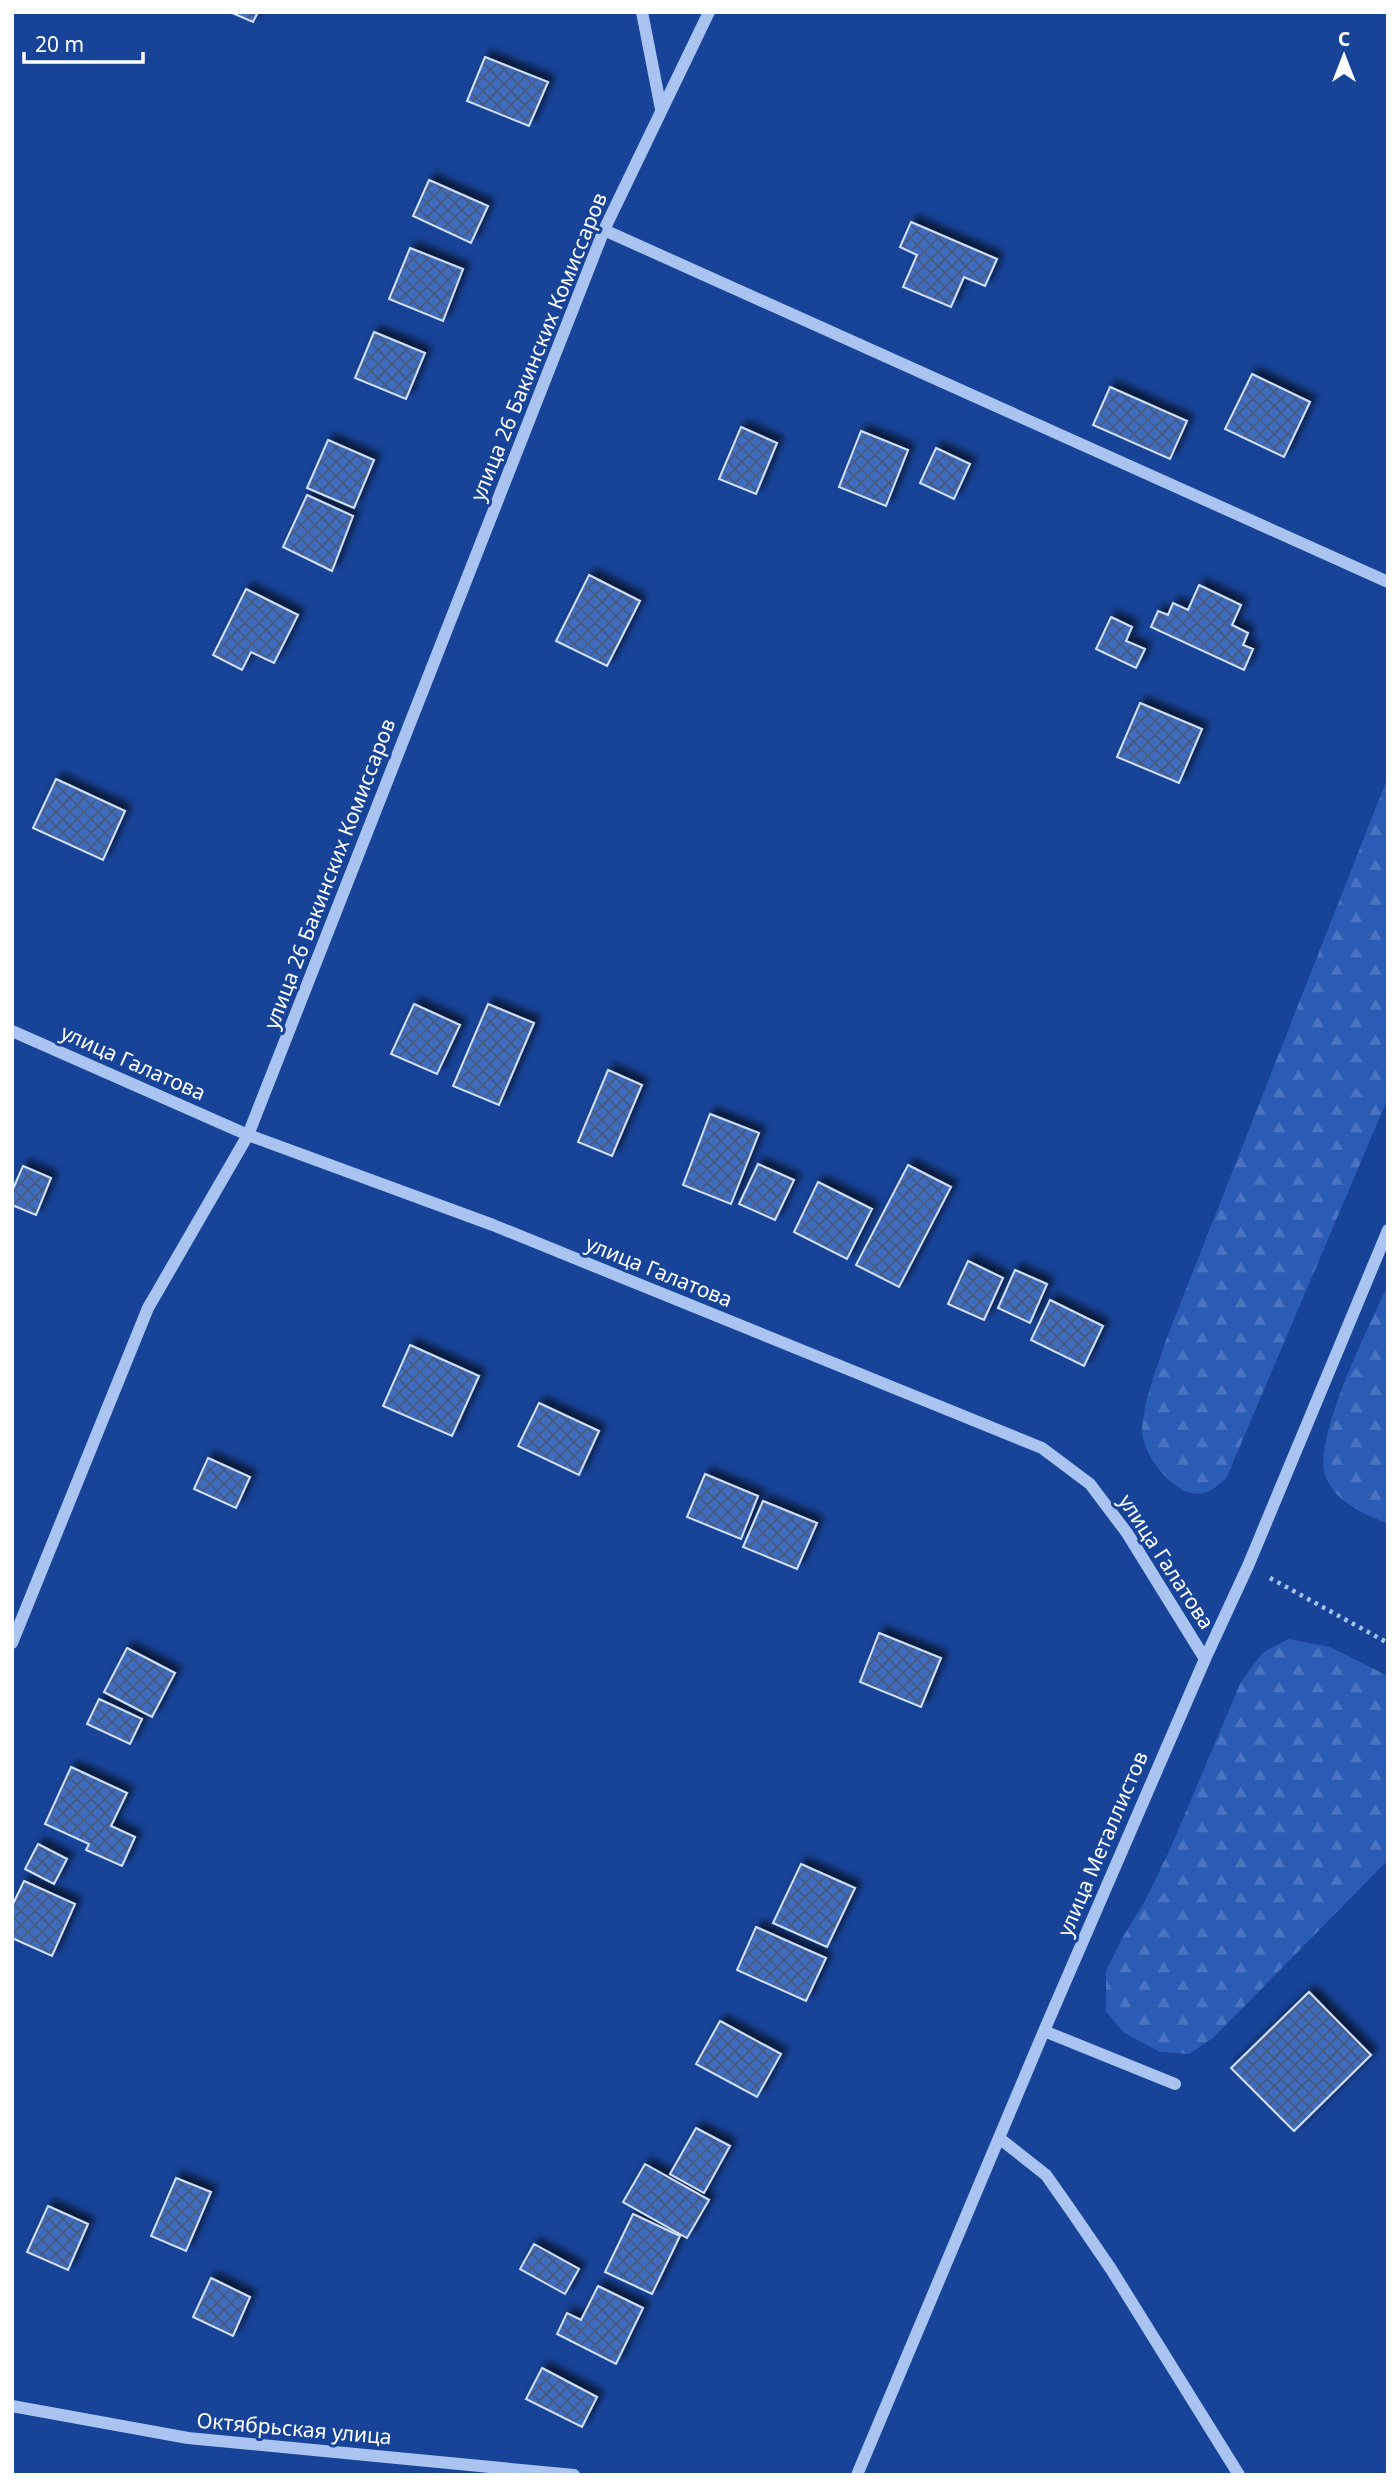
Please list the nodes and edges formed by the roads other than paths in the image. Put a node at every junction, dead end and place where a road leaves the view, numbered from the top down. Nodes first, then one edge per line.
1 (642, 12) edge
2 (709, 12) edge
3 (662, 109) junction
4 (604, 230) junction
5 (1388, 582) edge
6 (12, 1031) edge
7 (248, 1135) junction
8 (1388, 1230) edge
9 (12, 1643) edge
10 (1205, 1659) junction
11 (1044, 2031) junction
12 (1175, 2084) dead end
13 (999, 2138) junction
14 (12, 2406) edge
15 (574, 2475) edge
16 (857, 2475) edge
17 (1239, 2475) edge

1 - 3 street
2 - 3 street, улица 26 Бакинских Комиссаров
3 - 4 street, улица 26 Бакинских Комиссаров
4 - 5 street
4 - 7 street, улица 26 Бакинских Комиссаров
6 - 7 street, улица Галатова
7 - 9 street, улица 26 Бакинских Комиссаров
7 - 10 street, улица Галатова
8 - 10 street, улица Металлистов
10 - 11 street, улица Металлистов
11 - 12 street
11 - 13 street, улица Металлистов
13 - 16 street, улица Металлистов
13 - 17 street
14 - 15 street, Октябрьская улица

